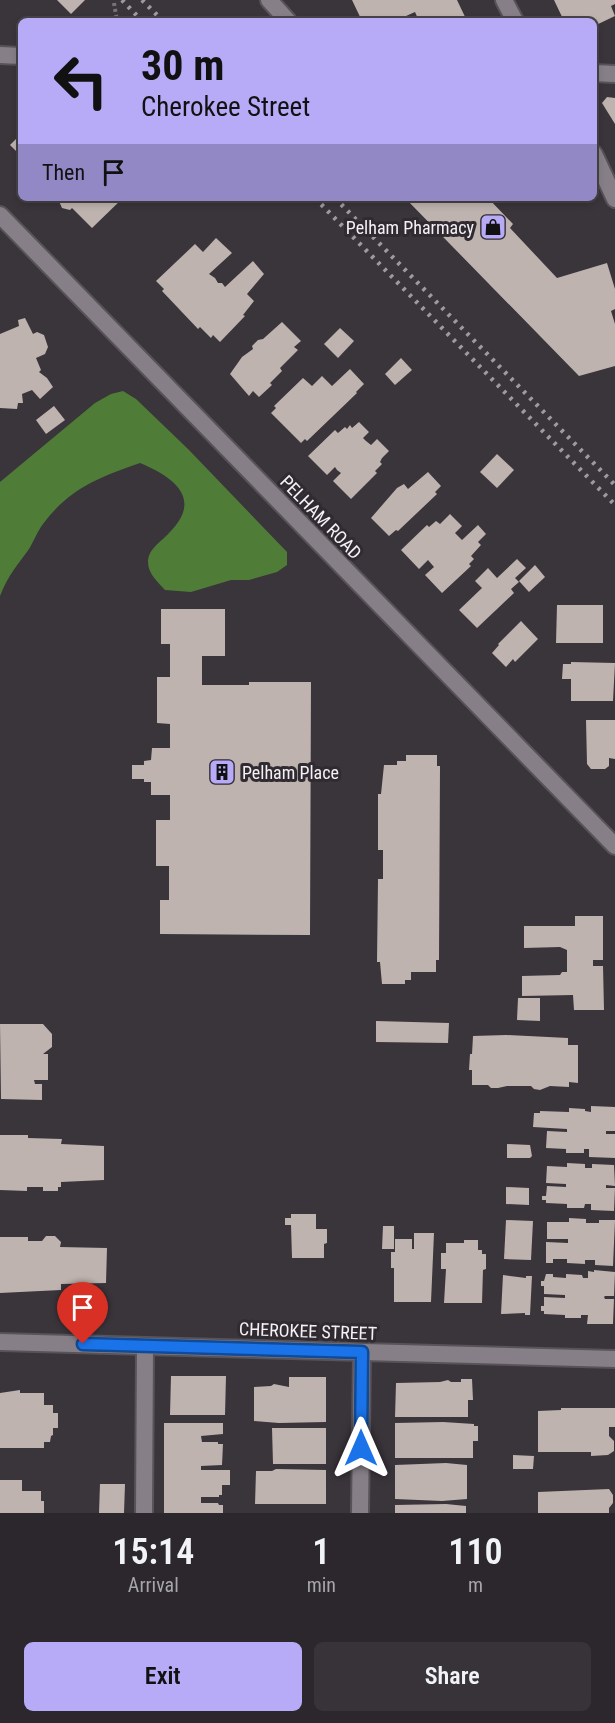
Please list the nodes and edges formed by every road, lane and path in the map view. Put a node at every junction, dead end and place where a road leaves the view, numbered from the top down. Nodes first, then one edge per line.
1 (269, 0) edge
2 (504, 0) edge
3 (114, 3) dead end
4 (116, 18) edge
5 (285, 18) edge
6 (513, 18) edge
7 (0, 55) edge
8 (18, 56) edge
9 (597, 73) edge
10 (615, 74) edge
11 (597, 160) edge
12 (615, 199) edge
13 (0, 215) edge
14 (615, 846) edge
15 (0, 1342) edge
16 (145, 1346) junction
17 (362, 1352) junction
18 (615, 1359) edge
19 (144, 1513) edge
20 (360, 1513) edge

1 - 5 street
2 - 6 street
3 - 4 path
7 - 8 street
9 - 10 street
11 - 12 street
13 - 14 street, PELHAM ROAD
15 - 16 street, CHEROKEE STREET
16 - 17 street, CHEROKEE STREET
16 - 19 street
17 - 18 street, CHEROKEE STREET
17 - 20 street

